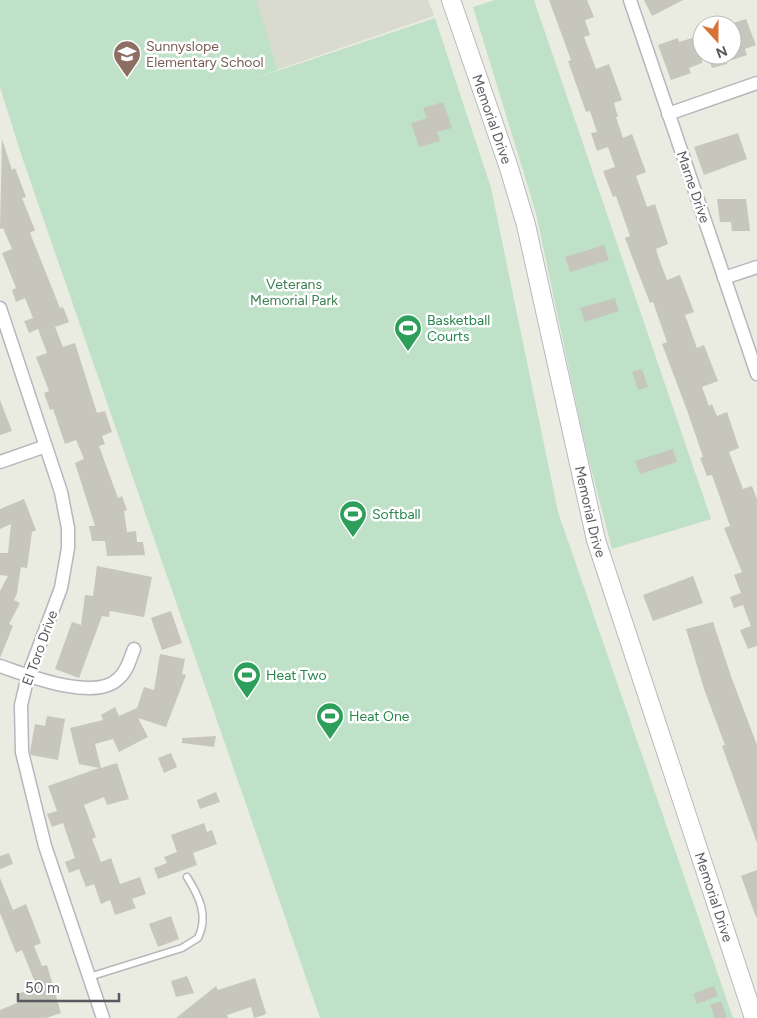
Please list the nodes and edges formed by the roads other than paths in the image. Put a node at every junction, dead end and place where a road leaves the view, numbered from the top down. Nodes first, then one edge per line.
1 (451, 0) edge
2 (630, 0) edge
3 (757, 83) edge
4 (668, 114) junction
5 (757, 267) edge
6 (724, 278) junction
7 (0, 308) edge
8 (757, 374) edge
9 (46, 446) junction
10 (0, 462) edge
11 (134, 649) dead end
12 (0, 666) edge
13 (28, 676) junction
14 (187, 877) dead end
15 (89, 977) junction
16 (103, 1018) edge
17 (754, 1018) edge

1 - 17 street, Memorial Drive
2 - 4 street, Marne Drive
3 - 4 street
4 - 6 street, Marne Drive
5 - 6 street
6 - 8 street, Marne Drive
7 - 9 street, El Toro Drive
9 - 10 street
9 - 13 street, El Toro Drive
11 - 13 street
12 - 13 street
13 - 15 street, El Toro Drive
14 - 15 lane
15 - 16 street, El Toro Drive

